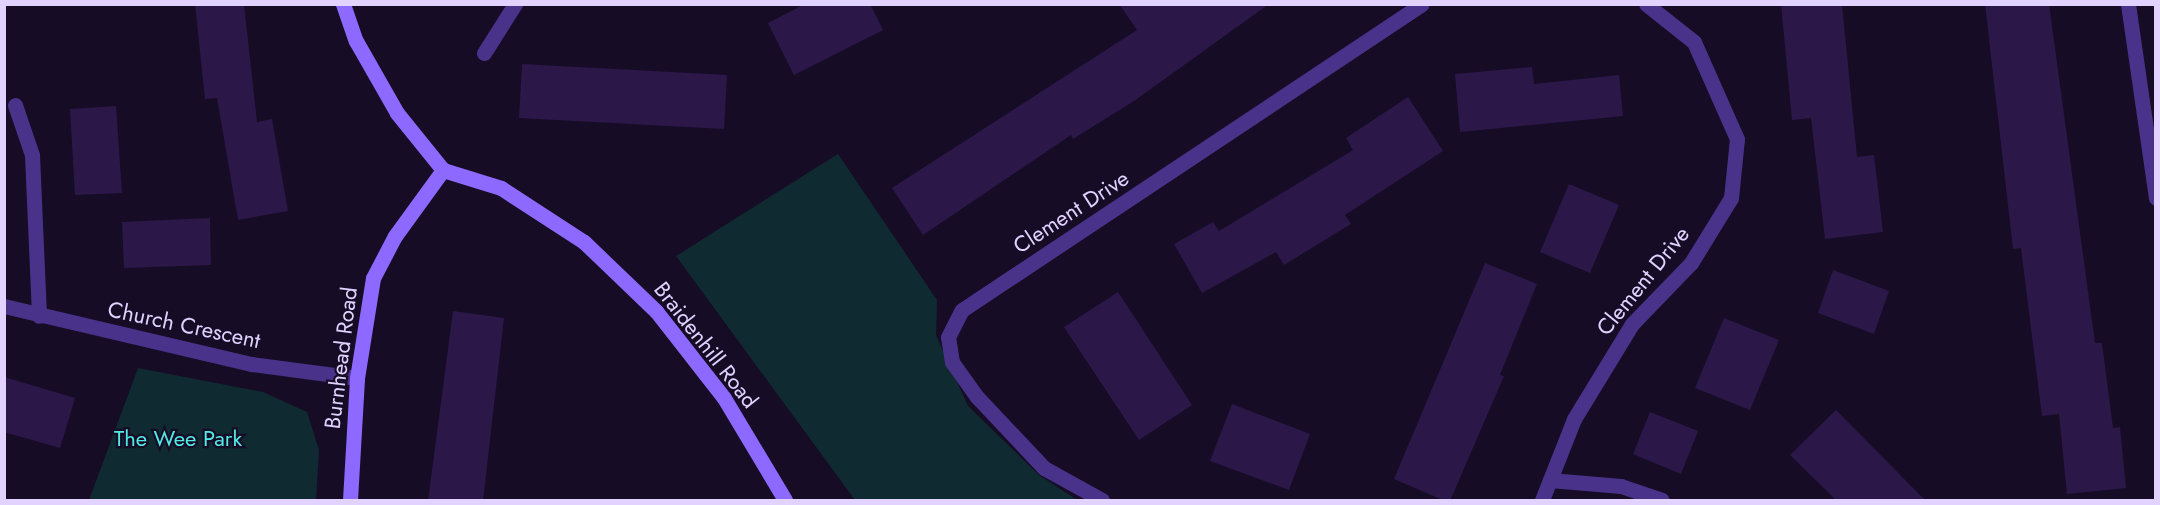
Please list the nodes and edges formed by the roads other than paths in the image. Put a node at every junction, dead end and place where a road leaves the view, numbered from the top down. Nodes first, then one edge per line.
1 (343, 4) edge
2 (515, 4) edge
3 (1422, 4) edge
4 (1646, 4) edge
5 (2128, 4) edge
6 (483, 53) dead end
7 (15, 105) dead end
8 (443, 170) junction
9 (2156, 198) edge
10 (4, 306) edge
11 (39, 316) junction
12 (357, 378) junction
13 (1550, 480) junction
14 (1097, 500) edge
15 (350, 501) edge
16 (785, 501) edge
17 (1542, 501) edge
18 (1662, 501) edge

1 - 8 main road
2 - 6 street
3 - 14 street, Clement Drive
4 - 13 street, Clement Drive
5 - 9 street
7 - 11 street
8 - 12 main road, Burnhead Road
8 - 16 main road, Braidenhill Road
10 - 11 street, Church Crescent
11 - 12 street, Church Crescent
12 - 15 main road, Burnhead Road
13 - 17 street, Clement Drive
13 - 18 street

